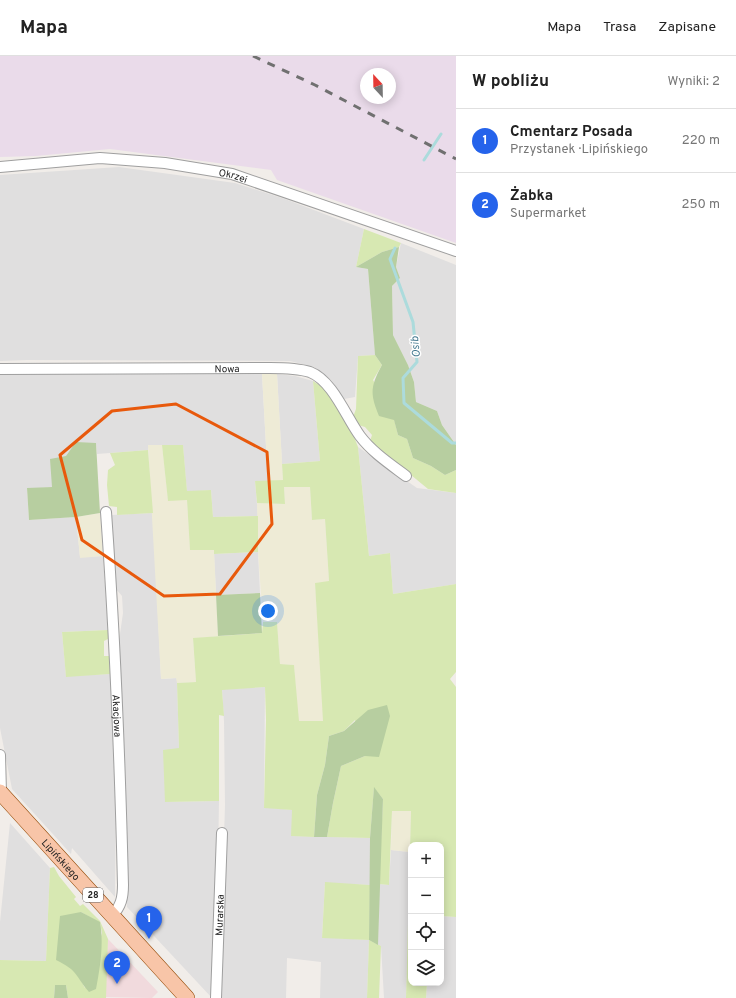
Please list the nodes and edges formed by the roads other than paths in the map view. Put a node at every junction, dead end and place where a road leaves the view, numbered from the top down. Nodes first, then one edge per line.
1 (0, 167) edge
2 (456, 251) edge
3 (0, 369) edge
4 (406, 476) dead end
5 (106, 512) dead end
6 (0, 755) edge
7 (0, 793) edge
8 (222, 833) dead end
9 (112, 916) junction
10 (187, 998) edge
11 (216, 998) edge

1 - 2 street, Okrzei
3 - 4 street, Nowa
5 - 9 street, Akacjowa
6 - 7 street
7 - 9 main road, Lipińskiego / 28
8 - 11 street, Murarska
9 - 10 main road, Lipińskiego / 28

